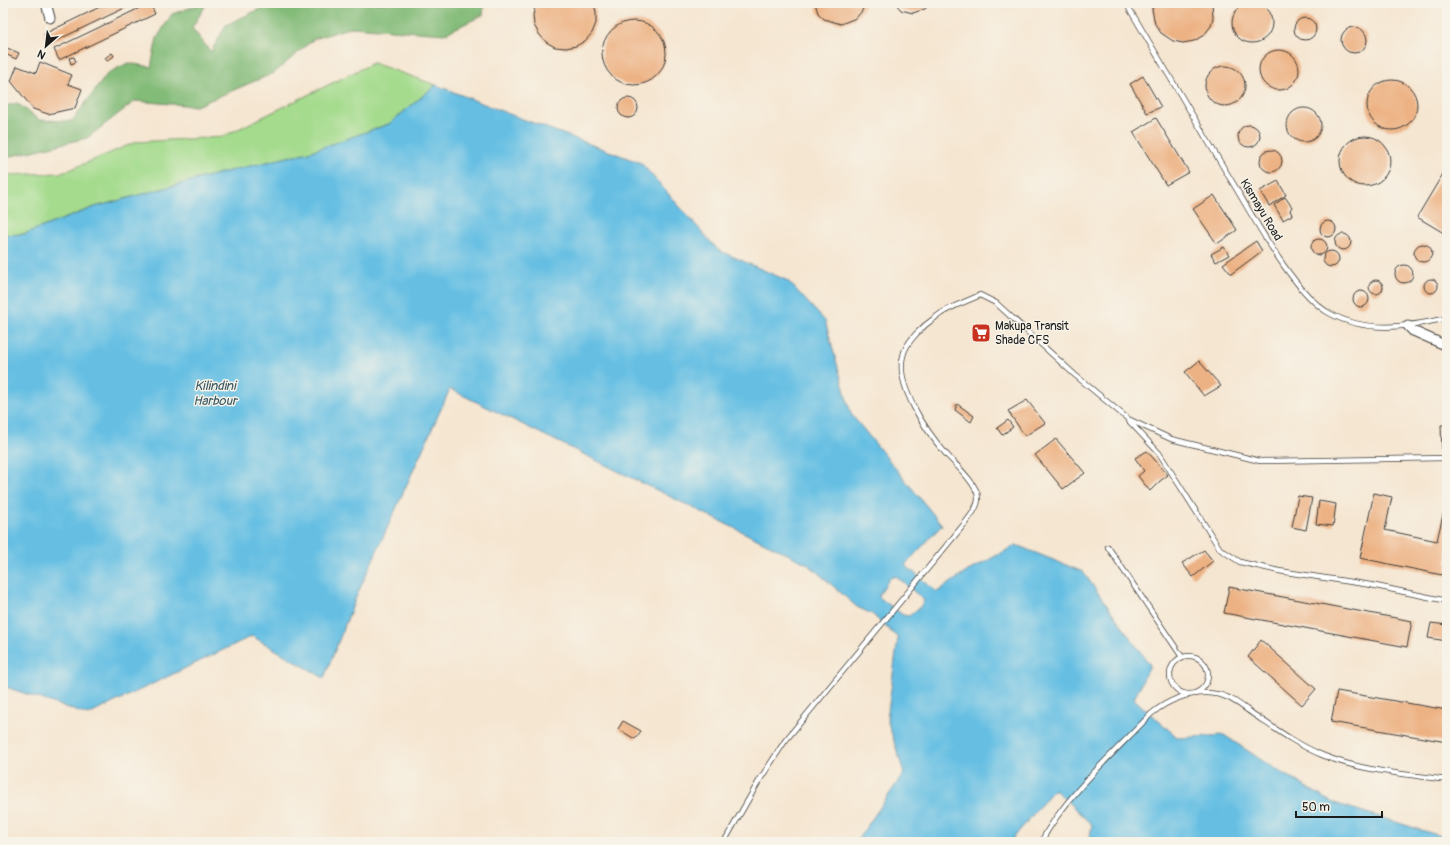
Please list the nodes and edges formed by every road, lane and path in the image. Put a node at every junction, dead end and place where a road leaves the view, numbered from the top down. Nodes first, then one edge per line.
1 (46, 3) edge
2 (1126, 3) edge
3 (50, 18) dead end
4 (1447, 318) edge
5 (1408, 326) junction
6 (1447, 346) edge
7 (1128, 419) junction
8 (1447, 458) edge
9 (1108, 548) dead end
10 (1447, 601) edge
11 (1182, 657) junction
12 (1193, 694) junction
13 (1447, 780) edge
14 (724, 842) edge
15 (1041, 842) edge

1 - 3 street
2 - 5 lane, Kismayu Road
4 - 5 lane, Kismayu Road
5 - 6 street
7 - 8 lane
7 - 10 lane
7 - 14 lane
9 - 11 lane
11 - 12 lane
11 - 12 lane
12 - 13 lane
12 - 15 lane

